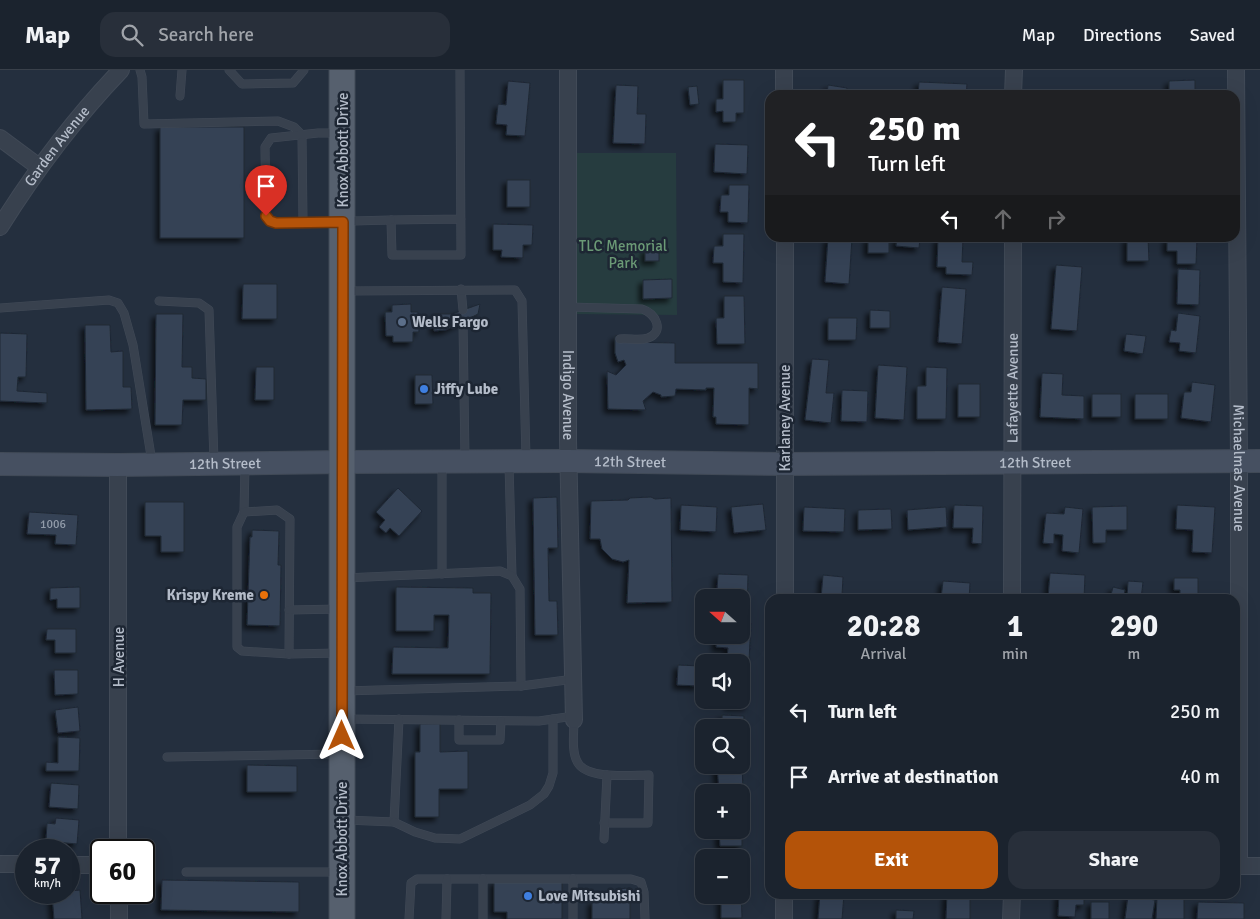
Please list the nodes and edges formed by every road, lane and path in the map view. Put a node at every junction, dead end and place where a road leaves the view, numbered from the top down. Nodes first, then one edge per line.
1 (121, 70) edge
2 (140, 70) edge
3 (182, 70) edge
4 (229, 70) edge
5 (304, 70) edge
6 (342, 70) edge
7 (460, 70) edge
8 (568, 70) edge
9 (784, 70) edge
10 (1014, 70) edge
11 (1236, 70) edge
12 (784, 90) edge
13 (1014, 90) edge
14 (1237, 90) edge
15 (180, 96) dead end
16 (342, 133) junction
17 (302, 135) junction
18 (0, 138) edge
19 (39, 168) junction
20 (1240, 182) edge
21 (461, 219) junction
22 (391, 220) junction
23 (343, 222) junction
24 (304, 223) junction
25 (0, 227) edge
26 (785, 242) edge
27 (1013, 242) edge
28 (461, 289) junction
29 (342, 291) junction
30 (160, 301) dead end
31 (568, 307) junction
32 (0, 308) edge
33 (463, 310) dead end
34 (463, 321) dead end
35 (620, 339) dead end
36 (569, 461) junction
37 (1250, 461) edge
38 (342, 462) junction
39 (442, 462) junction
40 (465, 462) junction
41 (518, 462) junction
42 (245, 463) junction
43 (1012, 463) junction
44 (0, 464) edge
45 (152, 464) junction
46 (214, 464) junction
47 (785, 464) junction
48 (118, 465) junction
49 (244, 512) junction
50 (442, 574) junction
51 (512, 576) junction
52 (342, 578) junction
53 (785, 594) edge
54 (1012, 594) edge
55 (342, 609) junction
56 (289, 610) junction
57 (342, 652) junction
58 (289, 654) junction
59 (574, 679) junction
60 (521, 686) junction
61 (342, 691) junction
62 (342, 718) junction
63 (574, 718) junction
64 (399, 719) junction
65 (459, 720) junction
66 (553, 720) junction
67 (501, 721) junction
68 (342, 754) junction
69 (167, 758) dead end
70 (1240, 773) edge
71 (606, 775) junction
72 (342, 820) junction
73 (394, 822) junction
74 (604, 822) junction
75 (118, 839) edge
76 (604, 839) dead end
77 (0, 864) edge
78 (15, 864) edge
79 (1240, 866) edge
80 (1260, 866) edge
81 (186, 872) dead end
82 (342, 872) junction
83 (447, 879) junction
84 (483, 879) junction
85 (573, 879) junction
86 (784, 899) edge
87 (1012, 899) edge
88 (119, 904) edge
89 (119, 919) edge
90 (342, 919) edge
91 (409, 919) edge
92 (446, 919) edge
93 (483, 919) edge
94 (573, 919) edge
95 (645, 919) edge
96 (784, 919) edge
97 (1012, 919) edge

1 - 19 street, Garden Avenue
2 - 17 lane
3 - 15 lane
4 - 5 lane
6 - 16 main road, Knox Abbott Drive
7 - 21 lane
8 - 31 street, Indigo Avenue
9 - 12 street
10 - 13 street
11 - 14 street, Michaelmas Avenue
16 - 17 lane
16 - 23 main road, Knox Abbott Drive
17 - 24 lane
17 - 24 lane
18 - 19 street
19 - 25 street, Garden Avenue
20 - 37 street, Michaelmas Avenue
21 - 22 lane
21 - 22 lane
22 - 23 lane
23 - 24 lane
23 - 29 main road, Knox Abbott Drive
26 - 47 street, Karlaney Avenue
27 - 43 street, Lafayette Avenue
28 - 29 lane
28 - 33 lane
28 - 41 lane
29 - 38 main road, Knox Abbott Drive
30 - 46 lane
31 - 35 lane
31 - 36 street, Indigo Avenue
32 - 45 lane
34 - 40 lane
36 - 41 main road, 12th Street
36 - 47 main road, 12th Street
36 - 59 street, Indigo Avenue
37 - 43 main road, 12th Street
37 - 70 street, Michaelmas Avenue
38 - 39 main road, 12th Street
38 - 42 main road, 12th Street
38 - 52 main road, Knox Abbott Drive
39 - 40 main road, 12th Street
39 - 50 lane
40 - 41 main road, 12th Street
41 - 51 lane
42 - 46 main road, 12th Street
42 - 49 lane
43 - 47 main road, 12th Street
43 - 54 street, Lafayette Avenue
44 - 48 main road, 12th Street
45 - 46 main road, 12th Street
45 - 48 main road, 12th Street
47 - 53 street, Karlaney Avenue
48 - 75 street, H Avenue
49 - 56 lane
49 - 58 lane
50 - 51 lane
50 - 52 lane
51 - 60 lane
52 - 55 main road, Knox Abbott Drive
55 - 56 lane
55 - 57 main road, Knox Abbott Drive
56 - 58 lane
57 - 58 lane
57 - 61 main road, Knox Abbott Drive
59 - 60 lane
59 - 63 street, Indigo Avenue
60 - 61 lane
61 - 62 main road, Knox Abbott Drive
62 - 64 lane
62 - 68 main road, Knox Abbott Drive
63 - 66 lane
63 - 71 lane
64 - 65 lane
64 - 73 lane
65 - 67 lane
65 - 67 lane
66 - 67 lane
66 - 73 lane
68 - 69 lane
68 - 72 main road, Knox Abbott Drive
71 - 74 lane
71 - 74 lane
72 - 73 lane
72 - 82 main road, Knox Abbott Drive
74 - 76 lane
77 - 78 street
79 - 80 street
81 - 82 lane
82 - 90 main road, Knox Abbott Drive
83 - 84 lane
83 - 91 lane
83 - 92 lane
84 - 85 lane
84 - 93 lane
85 - 94 lane
85 - 95 lane
86 - 96 street
87 - 97 street
88 - 89 street

